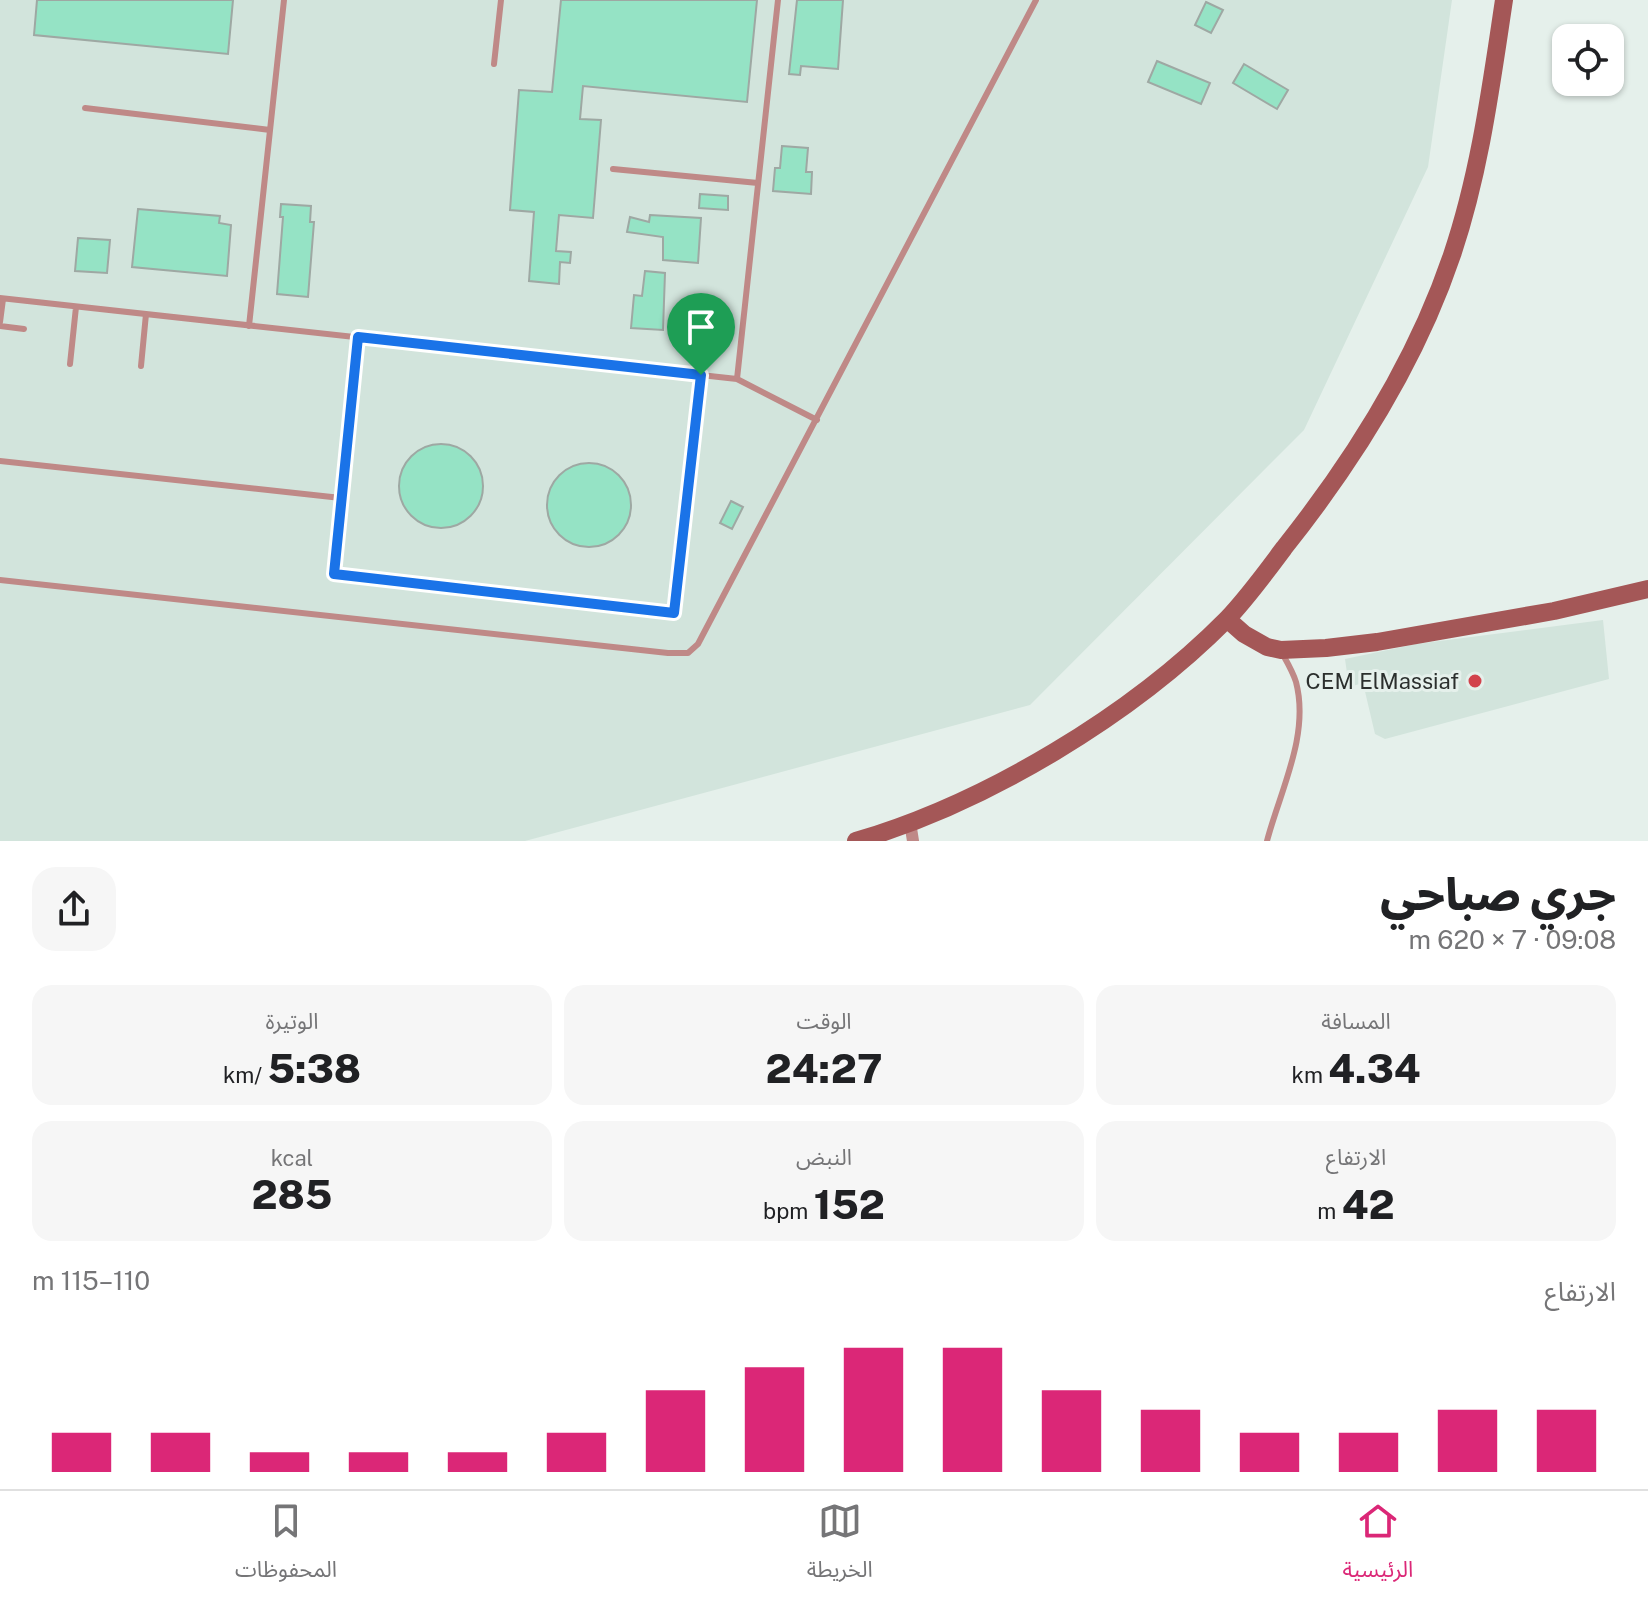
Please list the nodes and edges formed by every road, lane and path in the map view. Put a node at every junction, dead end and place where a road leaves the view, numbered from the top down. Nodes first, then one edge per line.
1 (284, 0) edge
2 (501, 0) edge
3 (778, 0) edge
4 (1036, 0) edge
5 (1504, 0) edge
6 (494, 64) dead end
7 (85, 108) dead end
8 (270, 130) junction
9 (613, 169) dead end
10 (758, 183) junction
11 (1, 298) edge
12 (76, 307) junction
13 (146, 314) junction
14 (0, 324) edge
15 (249, 326) junction
16 (24, 329) dead end
17 (358, 337) junction
18 (70, 364) dead end
19 (141, 366) dead end
20 (701, 375) junction
21 (737, 379) junction
22 (817, 420) junction
23 (0, 461) edge
24 (341, 498) junction
25 (0, 580) edge
26 (1648, 589) edge
27 (1227, 619) junction
28 (1281, 650) junction
29 (910, 822) junction
30 (856, 841) edge
31 (913, 841) edge
32 (1267, 841) edge

1 - 8 lane
2 - 6 lane
3 - 10 lane
4 - 22 lane
5 - 27 main road
7 - 8 lane
8 - 15 lane
9 - 10 lane
10 - 21 lane
11 - 12 lane
11 - 14 lane
12 - 13 lane
12 - 18 lane
13 - 15 lane
13 - 19 lane
14 - 16 lane
15 - 17 lane
17 - 20 lane
17 - 24 lane
20 - 21 lane
20 - 24 lane
21 - 22 lane
22 - 25 lane
23 - 24 lane
26 - 28 main road
27 - 28 main road
27 - 29 main road
28 - 32 lane
29 - 30 main road
29 - 31 street

